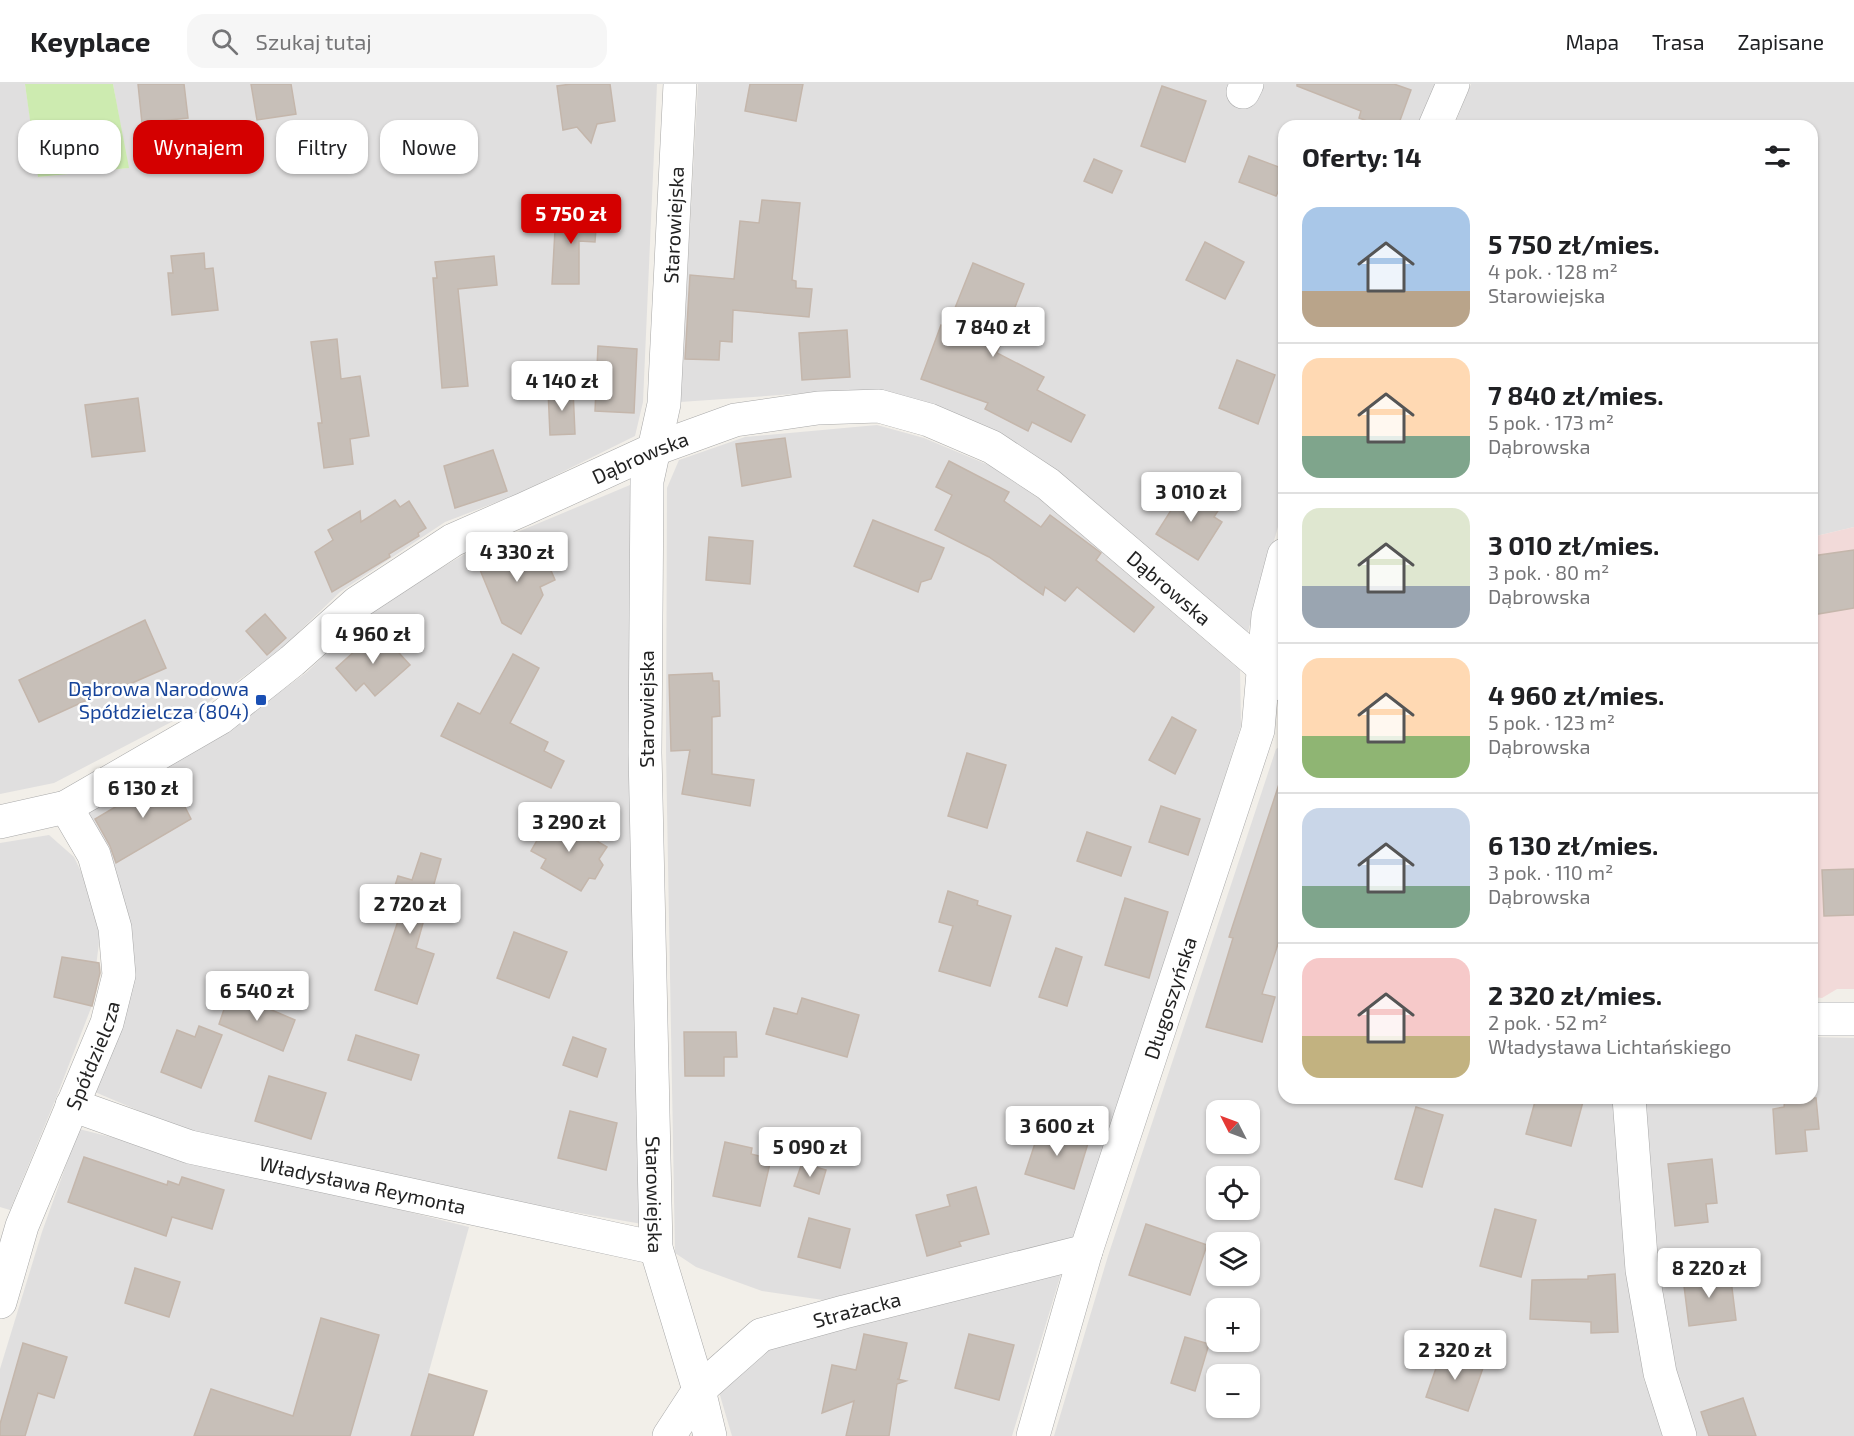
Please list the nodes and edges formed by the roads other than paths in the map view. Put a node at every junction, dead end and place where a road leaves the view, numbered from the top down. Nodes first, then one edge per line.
1 (680, 84) edge
2 (1453, 84) edge
3 (1438, 120) edge
4 (655, 449) junction
5 (1278, 578) edge
6 (1274, 676) edge
7 (66, 807) junction
8 (0, 822) edge
9 (1818, 1019) edge
10 (1854, 1019) edge
11 (1629, 1104) edge
12 (72, 1106) junction
13 (656, 1248) junction
14 (1086, 1251) junction
15 (0, 1302) edge
16 (699, 1390) junction
17 (669, 1436) edge
18 (710, 1436) edge
19 (1033, 1436) edge
20 (1680, 1436) edge

1 - 4 street, Starowiejska
2 - 3 street
4 - 6 street, Dąbrowska
4 - 7 street, Dąbrowska
4 - 13 street, Starowiejska
5 - 6 street, Długoszyńska
6 - 14 street, Długoszyńska
7 - 8 street, Dąbrowska
7 - 12 street, Spółdzielcza
9 - 10 street
11 - 20 street
12 - 13 street, Władysława Reymonta
12 - 15 street, Spółdzielcza
13 - 16 street, Starowiejska
14 - 16 street, Strażacka
14 - 19 street, Długoszyńska
16 - 17 street, Strażacka
16 - 18 street, Starowiejska

